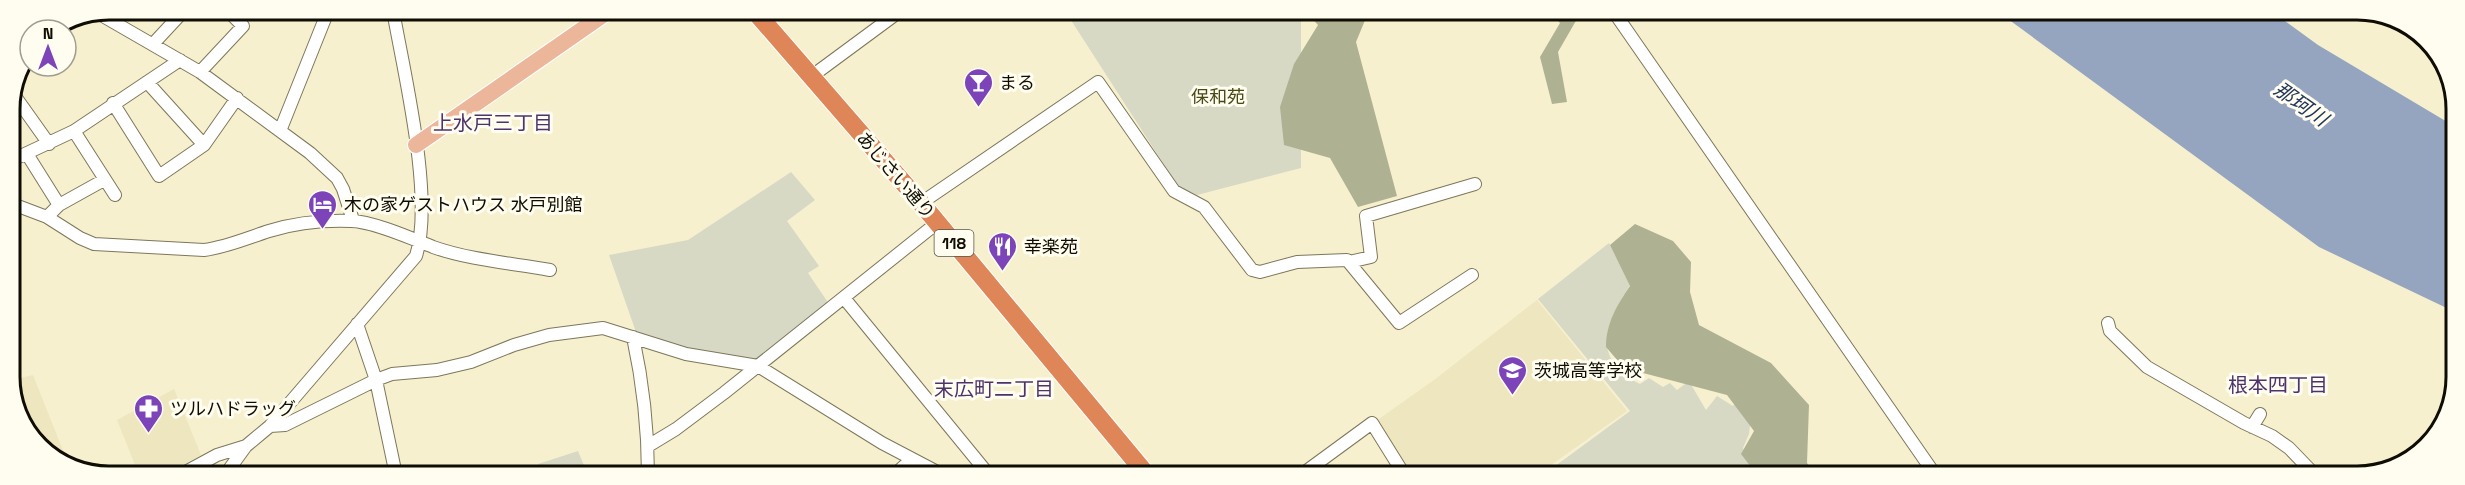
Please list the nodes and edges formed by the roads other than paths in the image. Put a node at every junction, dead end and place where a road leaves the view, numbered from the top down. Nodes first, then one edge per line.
1 (110, 20) edge
2 (175, 20) edge
3 (237, 20) edge
4 (324, 20) edge
5 (395, 20) edge
6 (596, 20) edge
7 (762, 20) edge
8 (888, 20) edge
9 (1620, 20) edge
10 (153, 44) junction
11 (180, 60) junction
12 (200, 72) junction
13 (812, 76) junction
14 (147, 82) junction
15 (237, 98) junction
16 (113, 103) junction
17 (20, 104) edge
18 (74, 131) junction
19 (280, 131) junction
20 (49, 144) junction
21 (204, 145) junction
22 (416, 145) junction
23 (27, 154) junction
24 (20, 156) edge
25 (104, 180) junction
26 (1475, 184) dead end
27 (115, 195) dead end
28 (921, 203) junction
29 (59, 205) junction
30 (20, 207) edge
31 (47, 217) junction
32 (353, 220) junction
33 (937, 223) junction
34 (421, 240) junction
35 (1349, 262) junction
36 (550, 270) dead end
37 (1472, 275) dead end
38 (843, 298) junction
39 (2108, 323) dead end
40 (357, 324) junction
41 (633, 337) junction
42 (758, 366) junction
43 (376, 380) junction
44 (2260, 414) dead end
45 (270, 426) junction
46 (2252, 427) junction
47 (246, 446) junction
48 (648, 446) junction
49 (911, 460) junction
50 (197, 466) edge
51 (232, 466) edge
52 (394, 466) edge
53 (648, 466) edge
54 (904, 466) edge
55 (924, 466) edge
56 (982, 466) edge
57 (1140, 466) edge
58 (1314, 466) edge
59 (1400, 466) edge
60 (1929, 466) edge
61 (2306, 466) edge

1 - 10 street
2 - 10 street
3 - 12 street
4 - 19 street
5 - 22 street
6 - 22 main road
7 - 13 highway, あじさい通り / 118
8 - 13 street
9 - 60 street
10 - 11 street
11 - 12 street
11 - 14 street
12 - 15 street
13 - 28 highway, あじさい通り / 118
14 - 16 street
14 - 21 street
15 - 19 street
15 - 21 street
16 - 18 street
16 - 21 street
17 - 20 street
18 - 20 street
18 - 25 street
19 - 32 street
20 - 23 street
22 - 34 street
23 - 24 street
23 - 29 street
25 - 27 street
25 - 29 street
26 - 35 street
28 - 33 highway, あじさい通り / 118
28 - 35 street
29 - 31 street
30 - 31 street
31 - 32 street
32 - 34 street
33 - 38 street
33 - 57 highway, あじさい通り / 118
34 - 36 street
34 - 40 street
35 - 37 street
38 - 42 street
38 - 56 street
39 - 46 street
40 - 43 street
40 - 45 street
41 - 42 street
41 - 43 street
41 - 48 street
42 - 48 street
42 - 49 street
43 - 45 street
43 - 52 street
44 - 46 street
45 - 47 street
46 - 61 street
47 - 50 street
47 - 51 street
48 - 53 street
49 - 54 street
49 - 55 street
58 - 59 street

